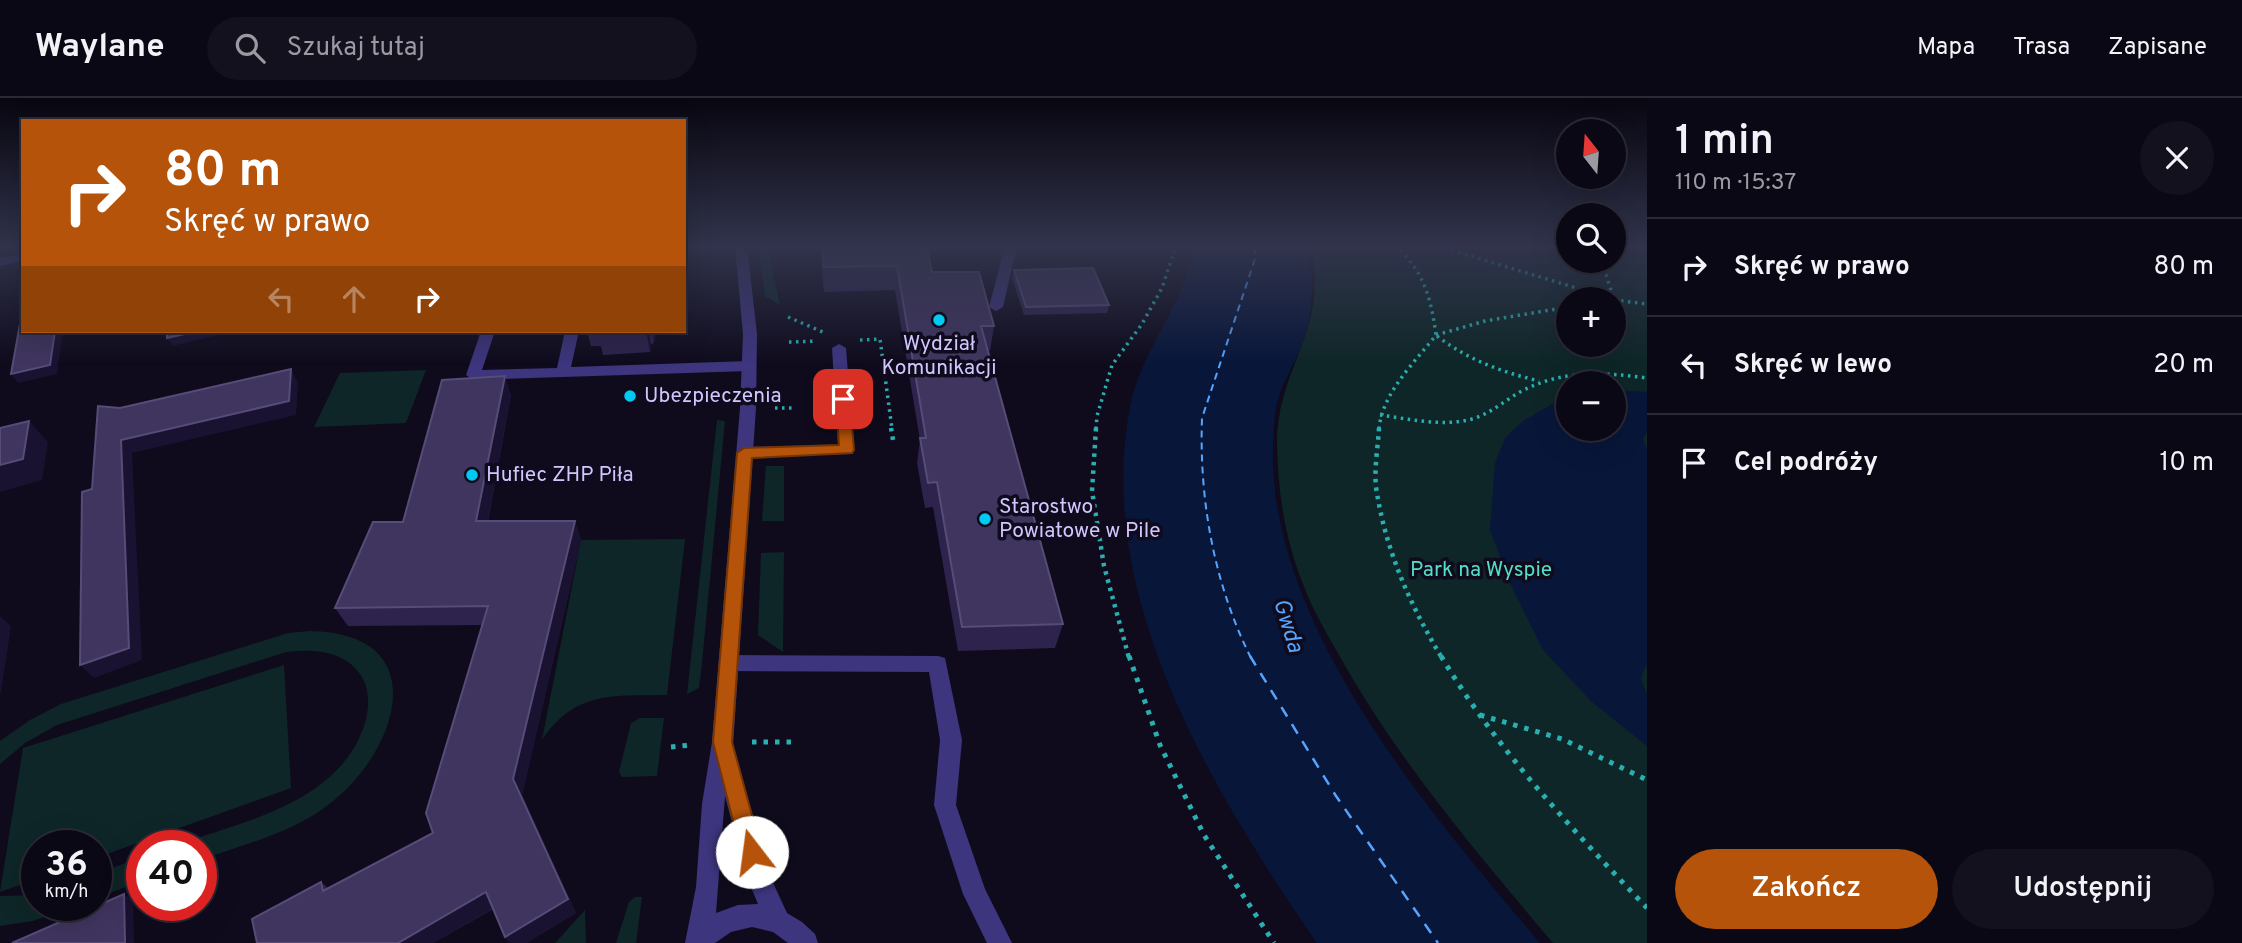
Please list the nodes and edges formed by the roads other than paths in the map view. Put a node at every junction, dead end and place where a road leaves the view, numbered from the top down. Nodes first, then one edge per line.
1 (745, 285) edge
2 (1001, 285) edge
3 (996, 307) dead end
4 (487, 333) edge
5 (572, 333) edge
6 (839, 348) dead end
7 (749, 366) junction
8 (563, 372) junction
9 (744, 453) junction
10 (729, 663) junction
11 (723, 742) junction
12 (777, 919) junction
13 (698, 942) edge
14 (806, 943) edge
15 (1000, 943) edge

1 - 7 street
2 - 3 street
4 - 8 street
5 - 8 street
6 - 9 street
7 - 8 street
7 - 9 street
9 - 10 street
10 - 11 street
10 - 15 street
11 - 12 street
11 - 13 street
12 - 13 street
12 - 14 street

